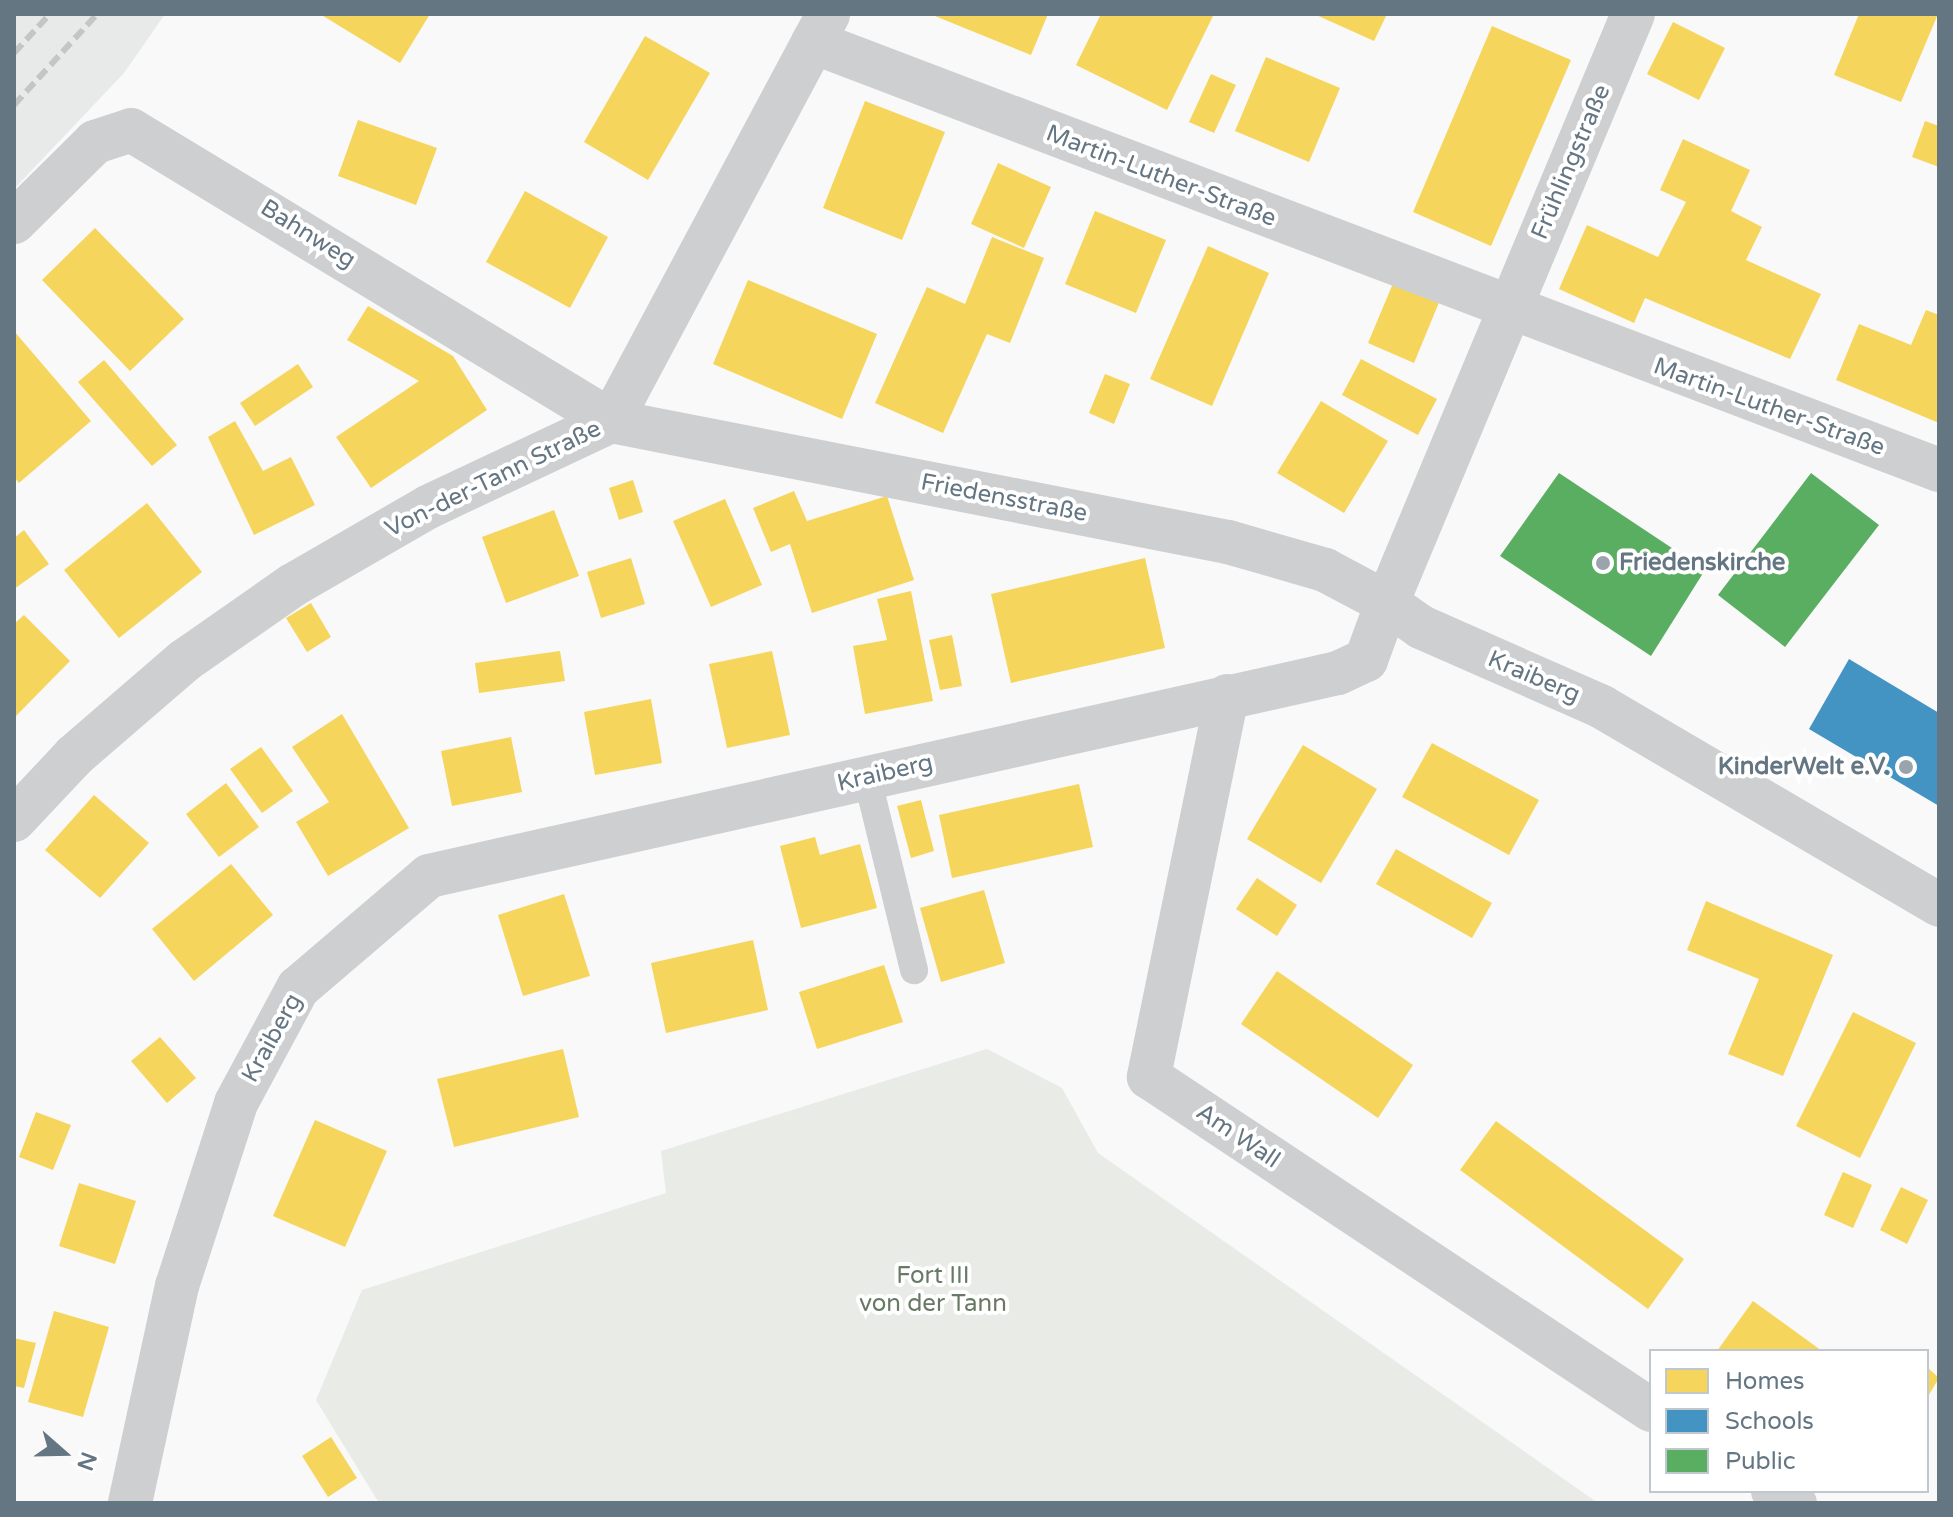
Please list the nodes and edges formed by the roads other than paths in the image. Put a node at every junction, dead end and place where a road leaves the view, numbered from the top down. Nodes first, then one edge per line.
1 (1633, 14) edge
2 (820, 28) edge
3 (14, 222) edge
4 (1508, 310) junction
5 (611, 421) junction
6 (1939, 470) edge
7 (1387, 603) junction
8 (1227, 696) junction
9 (867, 777) junction
10 (14, 820) edge
11 (1939, 905) edge
12 (914, 970) dead end
13 (1649, 1409) edge
14 (1777, 1493) edge
15 (130, 1503) edge
16 (1795, 1503) edge

1 - 4 street, Frühlingstraße
2 - 4 street, Martin-Luther-Straße
2 - 5 street, Von-der-Tann Straße
3 - 5 street, Bahnweg
4 - 6 street, Martin-Luther-Straße
4 - 7 street
5 - 7 street, Friedensstraße
5 - 10 street, Von-der-Tann Straße
7 - 8 street, Kraiberg
7 - 11 street, Kraiberg
8 - 9 street, Kraiberg
8 - 13 street, Am Wall
9 - 12 lane
9 - 15 street, Kraiberg
14 - 16 street

